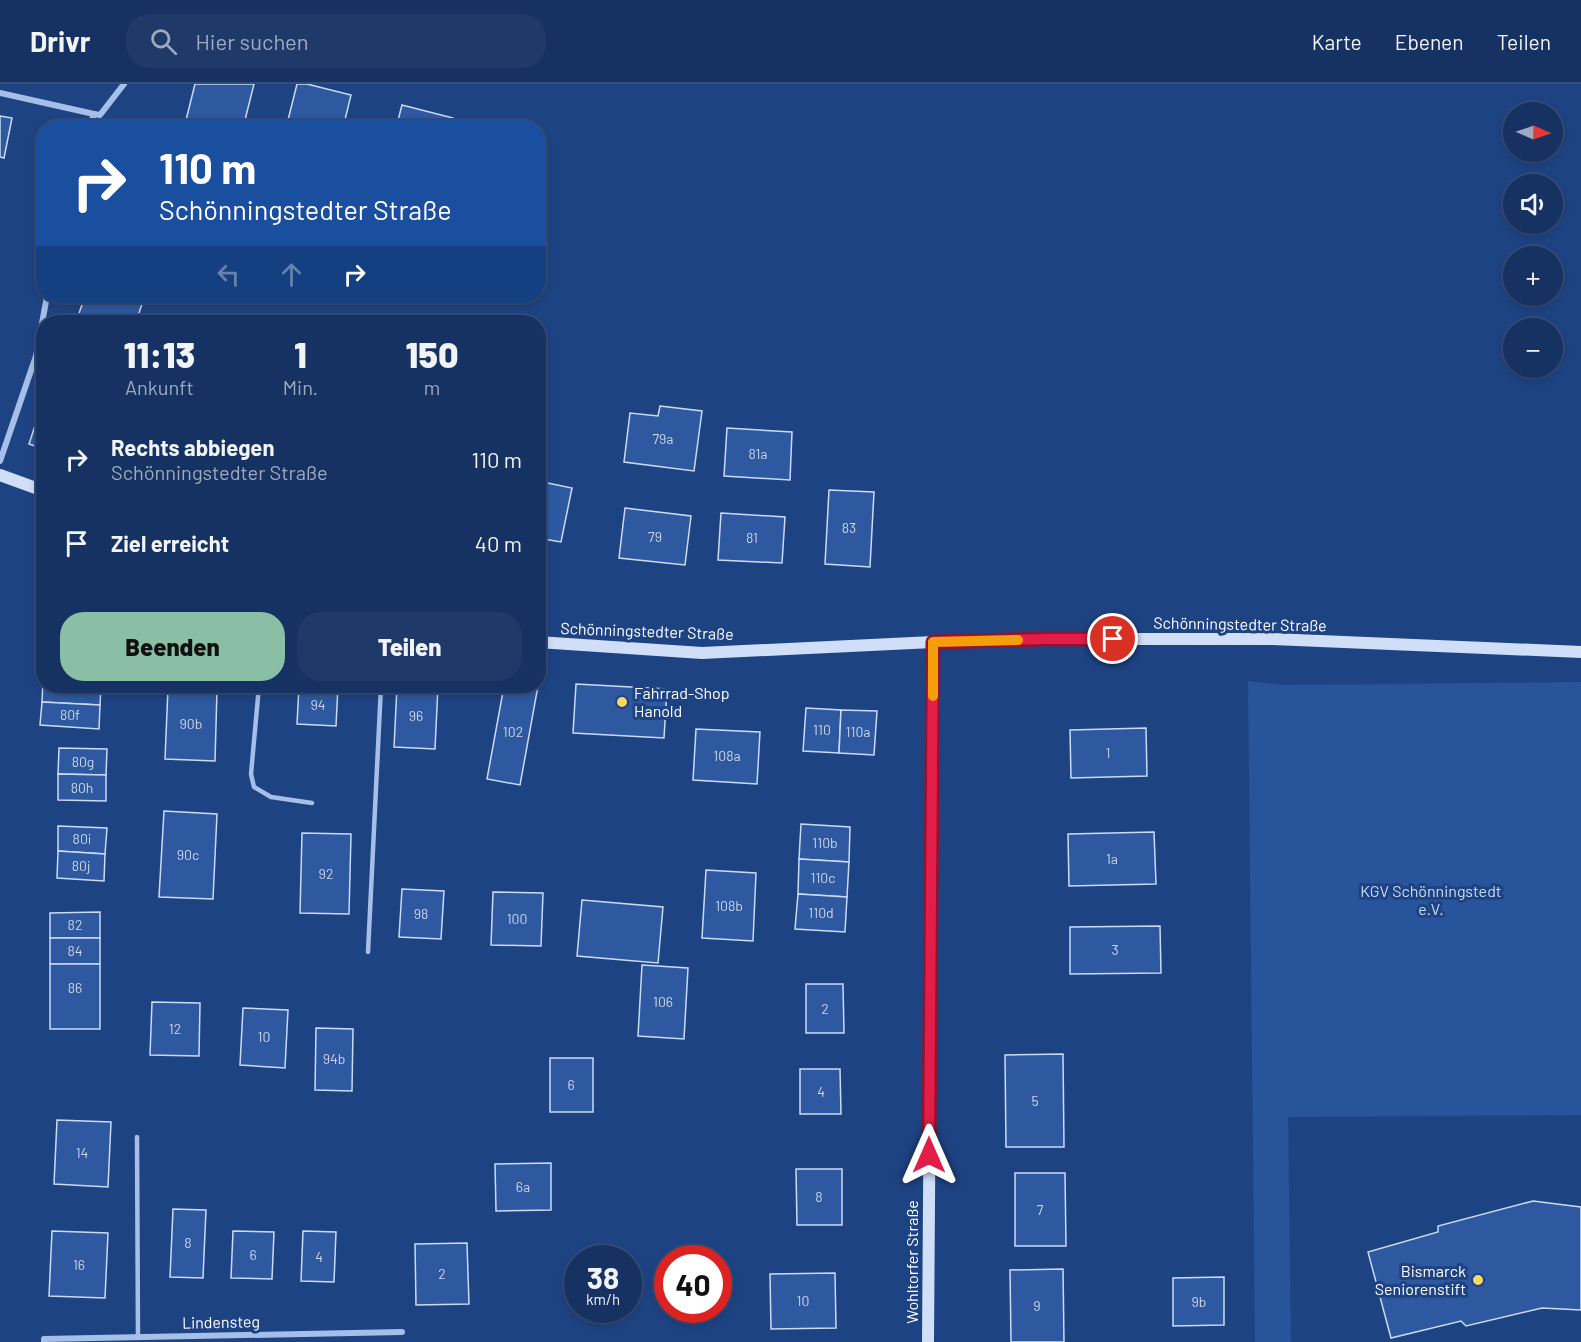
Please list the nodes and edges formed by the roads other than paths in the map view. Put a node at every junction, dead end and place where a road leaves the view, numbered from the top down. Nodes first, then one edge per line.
1 (124, 84) edge
2 (0, 93) edge
3 (94, 114) junction
4 (92, 120) edge
5 (36, 356) edge
6 (0, 461) edge
7 (0, 475) edge
8 (36, 488) edge
9 (933, 642) junction
10 (546, 643) edge
11 (1581, 652) edge
12 (258, 693) edge
13 (381, 693) edge
14 (312, 803) dead end
15 (368, 952) dead end
16 (137, 1137) dead end
17 (402, 1332) dead end
18 (138, 1338) junction
19 (44, 1342) edge
20 (928, 1342) edge

1 - 3 street
2 - 3 street
3 - 4 street
5 - 6 street
7 - 8 main road
9 - 10 main road, Schönningstedter Straße
9 - 11 main road, Schönningstedter Straße
9 - 20 main road, Wohltorfer Straße
12 - 14 lane
13 - 15 lane
16 - 18 lane
17 - 18 street, Lindensteg
18 - 19 street, Lindensteg

